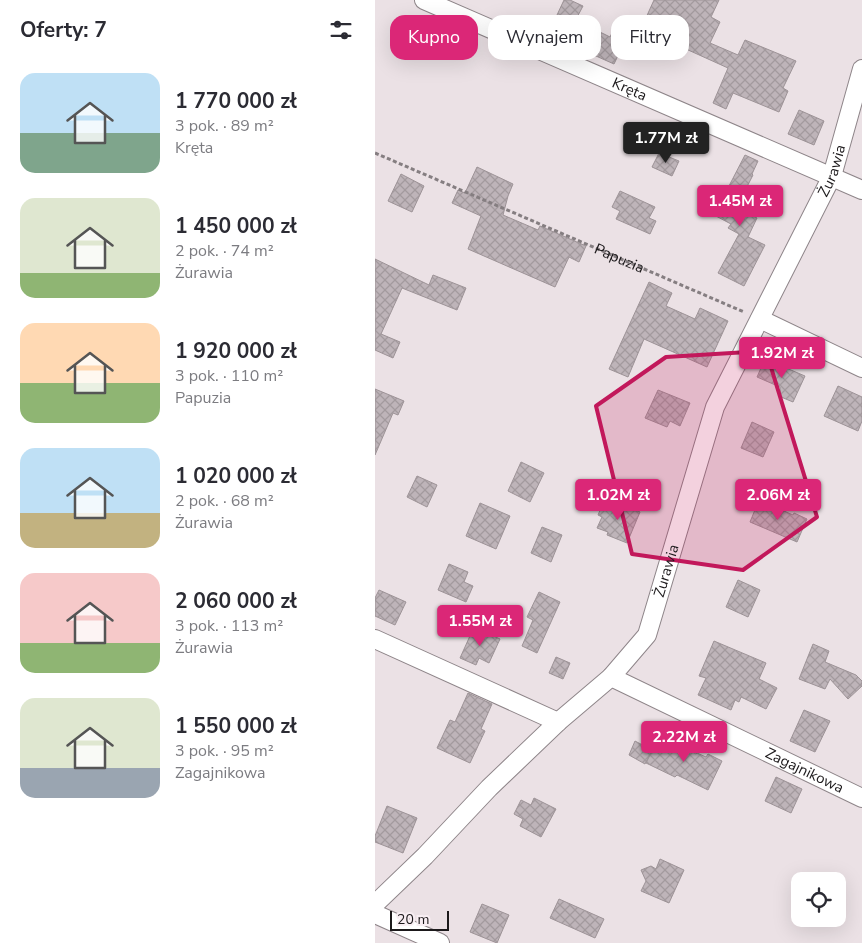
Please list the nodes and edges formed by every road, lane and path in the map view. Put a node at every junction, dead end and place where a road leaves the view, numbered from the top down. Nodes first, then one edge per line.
1 (424, 0) edge
2 (862, 69) edge
3 (375, 154) edge
4 (831, 176) junction
5 (862, 190) edge
6 (760, 319) junction
7 (862, 368) edge
8 (375, 639) edge
9 (611, 677) junction
10 (558, 722) junction
11 (862, 798) edge
12 (375, 904) edge
13 (375, 914) edge
14 (440, 943) edge

1 - 4 street, Kręta
2 - 4 street, Żurawia
3 - 6 path, Papuzia
4 - 5 street, Kręta
4 - 6 street, Żurawia
6 - 7 street
6 - 9 street, Żurawia
8 - 10 street
9 - 10 street, Żurawia
9 - 11 street, Zagajnikowa
10 - 12 street, Żurawia
13 - 14 street

